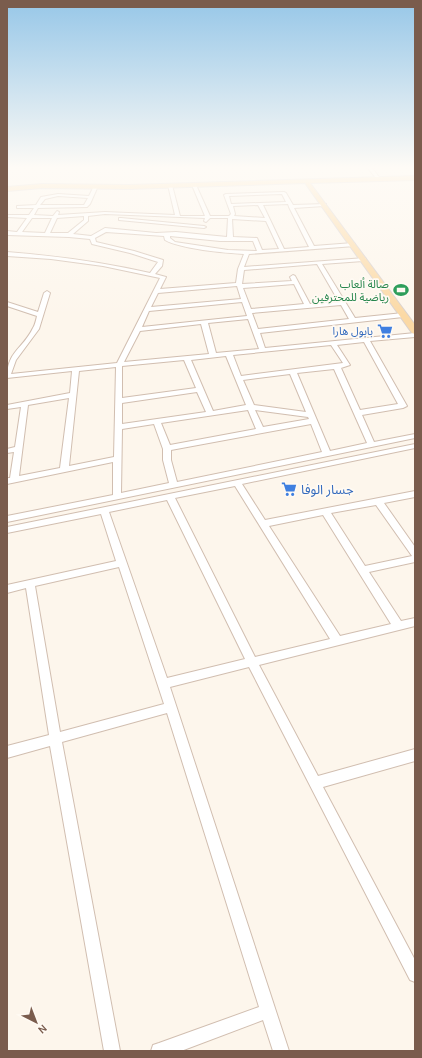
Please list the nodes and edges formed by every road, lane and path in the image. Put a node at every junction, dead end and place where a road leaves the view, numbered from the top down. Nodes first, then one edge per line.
1 (28, 217) edge
2 (55, 217) edge
3 (86, 217) edge
4 (208, 217) edge
5 (230, 217) edge
6 (235, 217) edge
7 (296, 217) edge
8 (333, 217) edge
9 (338, 217) edge
10 (121, 219) joint
11 (268, 220) joint
12 (204, 228) junction
13 (110, 230) junction
14 (7, 233) edge
15 (19, 233) junction
16 (47, 234) junction
17 (69, 235) junction
18 (167, 235) junction
19 (201, 236) junction
20 (92, 238) junction
21 (230, 239) junction
22 (353, 245) junction
23 (312, 248) junction
24 (283, 250) junction
25 (260, 252) junction
26 (247, 253) junction
27 (7, 254) edge
28 (363, 259) junction
29 (319, 263) junction
30 (241, 269) junction
31 (151, 275) junction
32 (239, 285) junction
33 (156, 291) junction
34 (47, 293) dead end
35 (245, 300) junction
36 (343, 303) junction
37 (7, 304) edge
38 (308, 306) junction
39 (18, 307) junction
40 (7, 309) edge
41 (147, 309) junction
42 (250, 314) junction
43 (40, 315) junction
44 (403, 315) junction
45 (415, 319) edge
46 (353, 320) junction
47 (204, 322) junction
48 (137, 329) junction
49 (256, 331) junction
50 (415, 331) edge
51 (415, 335) edge
52 (366, 340) junction
53 (333, 343) junction
54 (262, 351) junction
55 (228, 354) junction
56 (213, 356) junction
57 (187, 358) junction
58 (119, 366) junction
59 (337, 366) junction
60 (76, 371) junction
61 (293, 372) junction
62 (7, 376) edge
63 (239, 378) junction
64 (200, 389) junction
65 (73, 395) junction
66 (118, 401) junction
67 (25, 404) junction
68 (7, 407) edge
69 (251, 407) junction
70 (358, 412) junction
71 (210, 413) junction
72 (312, 418) junction
73 (157, 421) junction
74 (118, 427) junction
75 (260, 430) junction
76 (415, 436) edge
77 (372, 445) junction
78 (415, 446) edge
79 (169, 448) dead end
80 (18, 449) junction
81 (7, 451) edge
82 (327, 454) junction
83 (118, 459) junction
84 (64, 470) junction
85 (10, 480) edge
86 (236, 483) junction
87 (172, 491) junction
88 (415, 494) edge
89 (117, 497) junction
90 (378, 501) junction
91 (104, 510) junction
92 (325, 511) junction
93 (7, 519) edge
94 (262, 524) junction
95 (7, 530) edge
96 (415, 554) edge
97 (415, 559) edge
98 (122, 563) junction
99 (364, 570) junction
100 (30, 584) junction
101 (7, 589) edge
102 (415, 622) edge
103 (398, 626) junction
104 (337, 641) junction
105 (252, 662) junction
106 (163, 684) junction
107 (171, 707) junction
108 (55, 738) junction
109 (7, 752) edge
110 (415, 755) edge
111 (315, 783) junction
112 (415, 975) edge
113 (268, 1011) junction
114 (112, 1051) edge
115 (160, 1051) edge
116 (281, 1051) edge

1 - 15 street
2 - 16 street
3 - 17 street
4 - 12 street
5 - 21 street
6 - 11 street
7 - 23 street
8 - 22 main road
9 - 45 main road
10 - 12 street
10 - 13 street
11 - 24 street
12 - 19 street
13 - 18 street
13 - 20 street
14 - 15 street
15 - 16 street
16 - 17 street
17 - 20 street
18 - 19 street
18 - 26 street
19 - 21 street
20 - 31 street
21 - 25 street
22 - 23 street
22 - 28 main road
23 - 24 street
24 - 25 street
25 - 26 street
26 - 30 street
27 - 31 street
28 - 29 street
28 - 44 main road
29 - 30 street
29 - 36 street
30 - 32 street
31 - 33 street
32 - 33 street
32 - 35 street
32 - 38 street
33 - 41 street
34 - 43 street
35 - 41 street
35 - 42 street
36 - 38 street
36 - 46 street
37 - 39 street
38 - 42 street
39 - 40 street
39 - 43 street
41 - 48 street
42 - 47 street
42 - 49 street
43 - 62 street
44 - 46 street
44 - 50 main road
46 - 49 street
47 - 48 street
47 - 56 street
48 - 58 street
49 - 54 street
51 - 52 street
52 - 53 street
52 - 70 street
53 - 54 street
53 - 59 street
54 - 55 street
55 - 56 street
55 - 63 street
56 - 57 street
57 - 58 street
57 - 64 street
58 - 60 street
58 - 66 street
59 - 61 street
59 - 70 street
60 - 62 street
60 - 65 street
61 - 63 street
61 - 72 street
63 - 69 street
64 - 66 street
64 - 71 street
65 - 67 street
65 - 84 street
66 - 74 street
67 - 68 street
67 - 80 street
69 - 71 street
69 - 72 street
69 - 75 street
70 - 77 street
71 - 73 street
72 - 75 street
72 - 82 street
73 - 74 street
73 - 87 street
74 - 83 street
75 - 79 street
76 - 77 street
77 - 82 street
78 - 86 street
80 - 81 street
80 - 85 street
82 - 87 street
83 - 84 street
83 - 89 street
84 - 85 street
86 - 87 street
86 - 94 street
87 - 89 street
87 - 91 street
87 - 105 street
88 - 90 street
89 - 93 street
90 - 92 street
90 - 96 street
91 - 95 street
91 - 98 street
92 - 94 street
92 - 99 street
94 - 104 street
97 - 99 street
98 - 100 street
98 - 106 street
99 - 103 street
100 - 101 street
100 - 108 street
102 - 103 street
103 - 104 street
104 - 105 street
105 - 106 street
105 - 111 street
106 - 107 street
107 - 108 street
107 - 113 street
108 - 109 street
108 - 114 street
110 - 111 street
111 - 112 street
113 - 115 street
113 - 116 street

